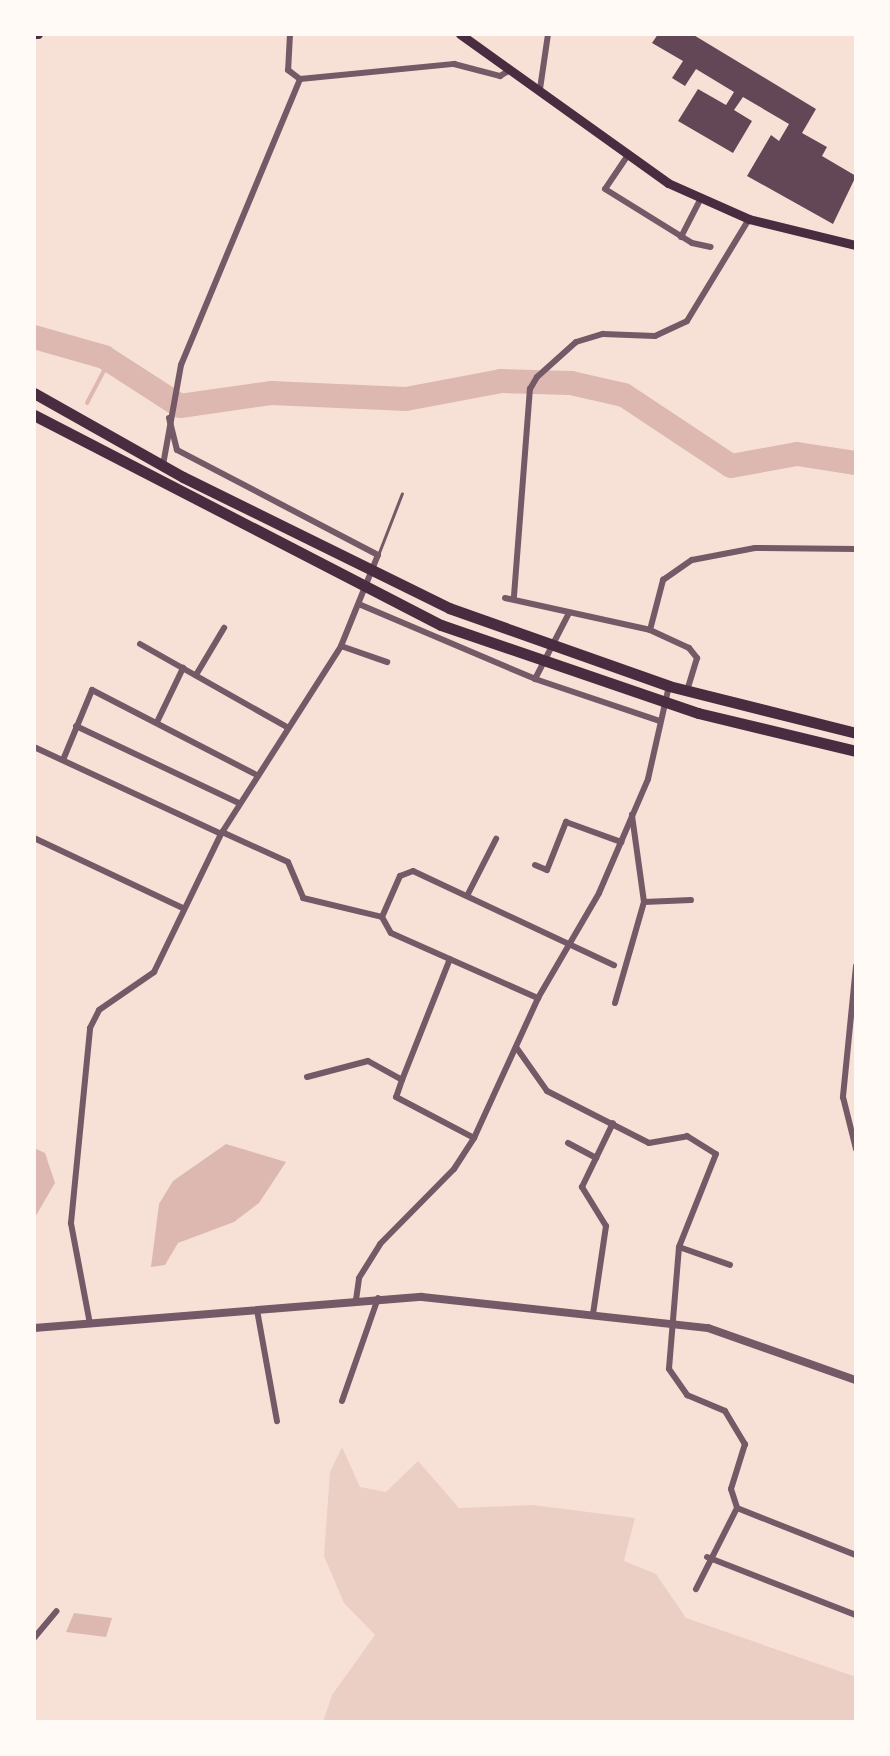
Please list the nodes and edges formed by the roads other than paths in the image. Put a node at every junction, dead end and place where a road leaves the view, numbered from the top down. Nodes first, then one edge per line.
1 (290, 34) edge
2 (460, 34) edge
3 (548, 34) edge
4 (513, 68) junction
5 (300, 79) junction
6 (540, 89) junction
7 (626, 158) junction
8 (700, 200) junction
9 (749, 219) junction
10 (681, 237) junction
11 (856, 245) edge
12 (711, 247) dead end
13 (34, 393) edge
14 (34, 415) edge
15 (169, 418) junction
16 (163, 465) junction
17 (402, 493) dead end
18 (856, 549) edge
19 (378, 555) junction
20 (372, 573) junction
21 (367, 591) junction
22 (514, 596) junction
23 (505, 598) dead end
24 (361, 605) junction
25 (569, 613) junction
26 (224, 628) dead end
27 (650, 630) junction
28 (140, 644) dead end
29 (341, 646) junction
30 (387, 662) dead end
31 (183, 668) junction
32 (196, 675) junction
33 (535, 679) junction
34 (669, 686) junction
35 (687, 691) junction
36 (665, 703) junction
37 (158, 720) junction
38 (660, 721) junction
39 (76, 726) junction
40 (285, 726) junction
41 (856, 733) edge
42 (34, 747) edge
43 (856, 751) edge
44 (63, 760) junction
45 (255, 774) junction
46 (239, 803) junction
47 (632, 815) junction
48 (221, 833) junction
49 (34, 838) edge
50 (496, 839) dead end
51 (621, 842) junction
52 (535, 865) dead end
53 (468, 894) junction
54 (691, 900) dead end
55 (644, 902) junction
56 (183, 908) junction
57 (382, 917) junction
58 (573, 940) junction
59 (450, 959) junction
60 (614, 965) dead end
61 (856, 966) edge
62 (538, 998) junction
63 (615, 1003) dead end
64 (516, 1047) junction
65 (307, 1077) dead end
66 (402, 1080) junction
67 (613, 1123) junction
68 (474, 1138) junction
69 (568, 1143) dead end
70 (856, 1149) edge
71 (596, 1158) junction
72 (679, 1247) junction
73 (730, 1265) dead end
74 (378, 1298) junction
75 (356, 1300) junction
76 (257, 1310) junction
77 (593, 1314) junction
78 (668, 1321) junction
79 (90, 1324) junction
80 (34, 1328) edge
81 (856, 1380) edge
82 (342, 1401) dead end
83 (277, 1421) dead end
84 (737, 1508) junction
85 (856, 1555) edge
86 (707, 1557) junction
87 (696, 1589) dead end
88 (57, 1611) dead end
89 (856, 1615) edge
90 (34, 1638) edge

1 - 5 street
2 - 4 main road
3 - 6 street
4 - 5 street
4 - 6 main road
5 - 15 street
6 - 7 main road
7 - 8 main road
7 - 10 street
8 - 9 main road
8 - 10 street
9 - 11 main road
9 - 22 street
10 - 12 street
13 - 16 highway
14 - 21 highway
15 - 16 street
15 - 19 street
16 - 20 highway
17 - 19 lane
18 - 27 street
19 - 20 street
20 - 21 street
20 - 34 highway
21 - 24 street
21 - 36 highway
22 - 23 street
22 - 25 street
24 - 29 street
24 - 33 street
25 - 27 street
25 - 33 street
26 - 32 street
27 - 35 street
28 - 31 street
29 - 30 street
29 - 40 street
31 - 32 street
31 - 37 street
32 - 40 street
33 - 38 street
34 - 35 highway
34 - 36 street
35 - 41 highway
36 - 38 street
36 - 43 highway
37 - 39 street
37 - 45 street
38 - 47 street
39 - 44 street
39 - 46 street
40 - 45 street
42 - 44 street
44 - 48 street
45 - 46 street
46 - 48 street
47 - 51 street
47 - 55 street
48 - 56 street
48 - 57 street
49 - 56 street
50 - 53 street
51 - 52 street
51 - 58 street
53 - 57 street
53 - 58 street
54 - 55 street
55 - 63 street
56 - 79 street
57 - 59 street
58 - 60 street
58 - 62 street
59 - 62 street
59 - 66 street
61 - 70 street
62 - 64 street
64 - 67 street
64 - 68 street
65 - 66 street
66 - 68 street
67 - 71 street
67 - 72 street
68 - 75 street
69 - 71 street
71 - 77 street
72 - 73 street
72 - 78 street
74 - 75 street
74 - 77 street
74 - 82 street
75 - 76 street
76 - 79 street
76 - 83 street
77 - 78 street
78 - 81 street
78 - 84 street
79 - 80 street
84 - 85 street
84 - 86 street
86 - 87 street
86 - 89 street
88 - 90 street

